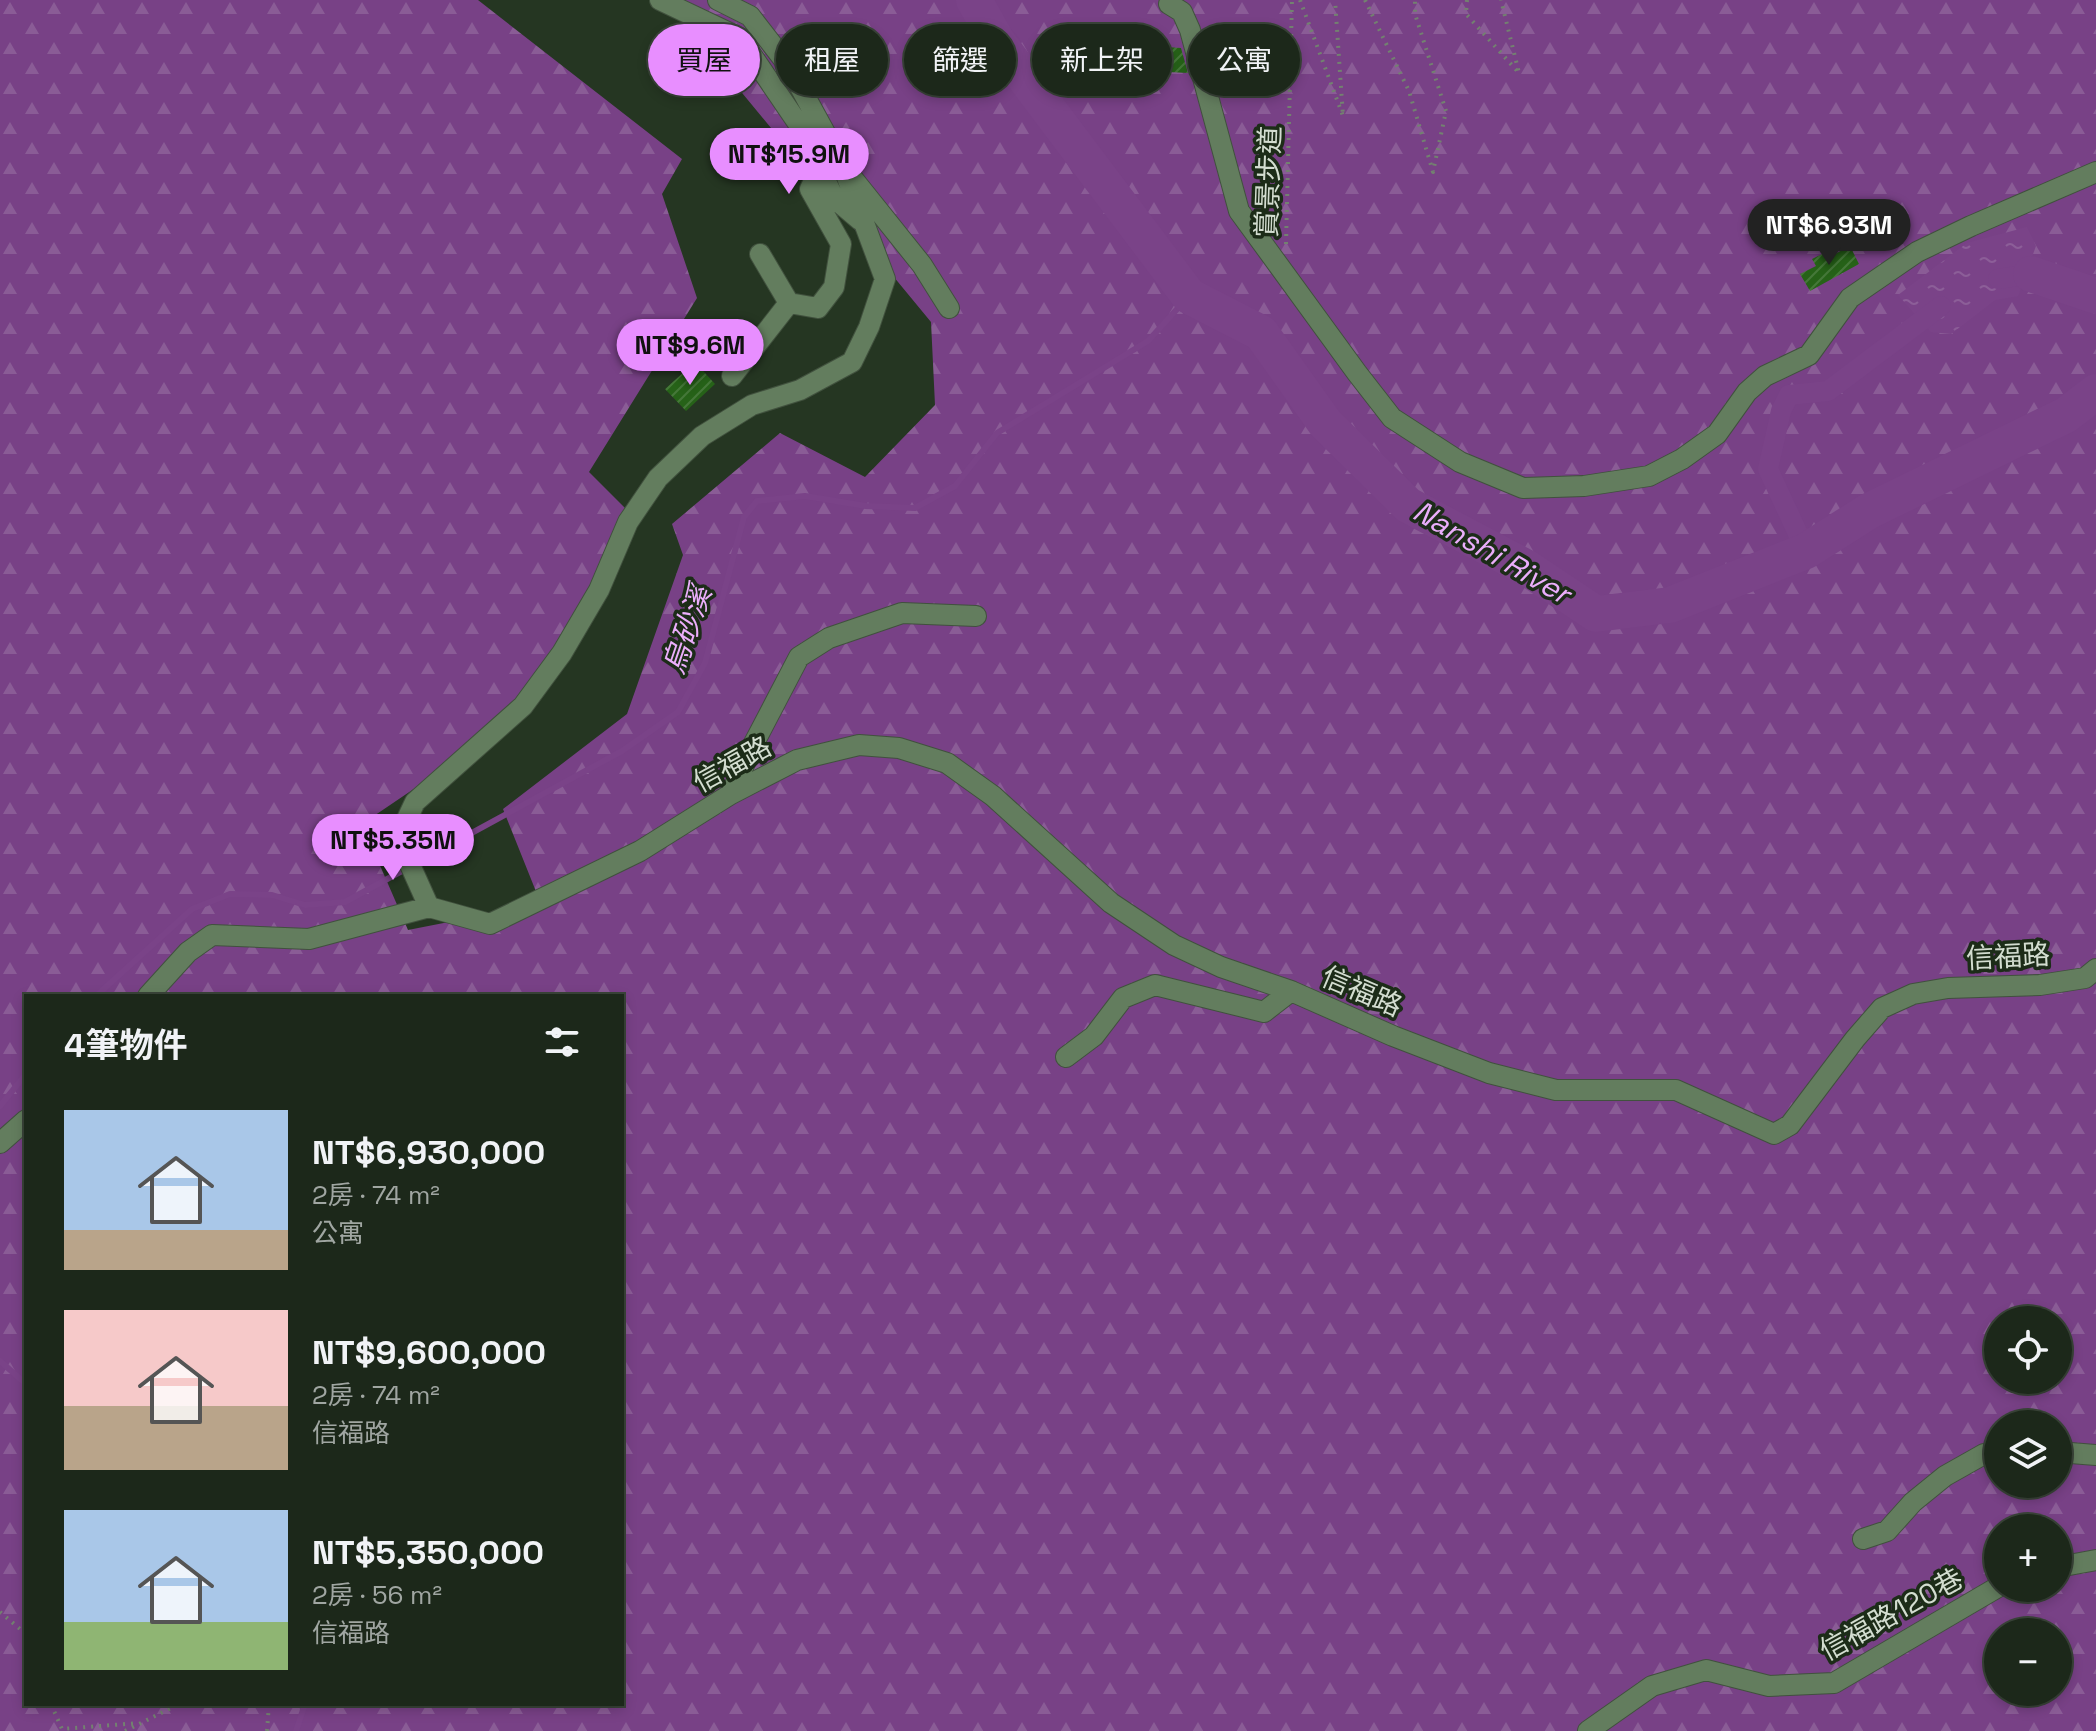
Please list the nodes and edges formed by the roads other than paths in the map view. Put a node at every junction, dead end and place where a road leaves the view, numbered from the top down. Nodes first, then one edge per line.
1 (660, 0) edge
2 (718, 0) edge
3 (1169, 4) dead end
4 (842, 164) junction
5 (820, 169) junction
6 (2096, 172) edge
7 (864, 222) junction
8 (760, 254) dead end
9 (789, 303) junction
10 (949, 308) dead end
11 (732, 376) dead end
12 (976, 616) dead end
13 (731, 794) junction
14 (429, 907) junction
15 (2096, 969) edge
16 (1291, 991) junction
17 (150, 994) edge
18 (1066, 1057) dead end
19 (24, 1122) edge
20 (0, 1143) edge
21 (2072, 1453) edge
22 (1984, 1454) edge
23 (2096, 1455) edge
24 (1863, 1539) dead end
25 (2096, 1560) edge
26 (2072, 1564) edge
27 (1984, 1595) edge
28 (1588, 1731) edge

1 - 5 street
2 - 4 street
3 - 6 street
4 - 7 street
4 - 10 street
5 - 7 street
5 - 9 street
7 - 14 street
8 - 9 street
9 - 11 street
12 - 13 street
13 - 14 street, 信福路
13 - 16 street, 信福路
14 - 17 street
15 - 16 street, 信福路
16 - 18 street
19 - 20 street
21 - 23 street
22 - 24 street
25 - 26 street
27 - 28 street, 信福路120巷

